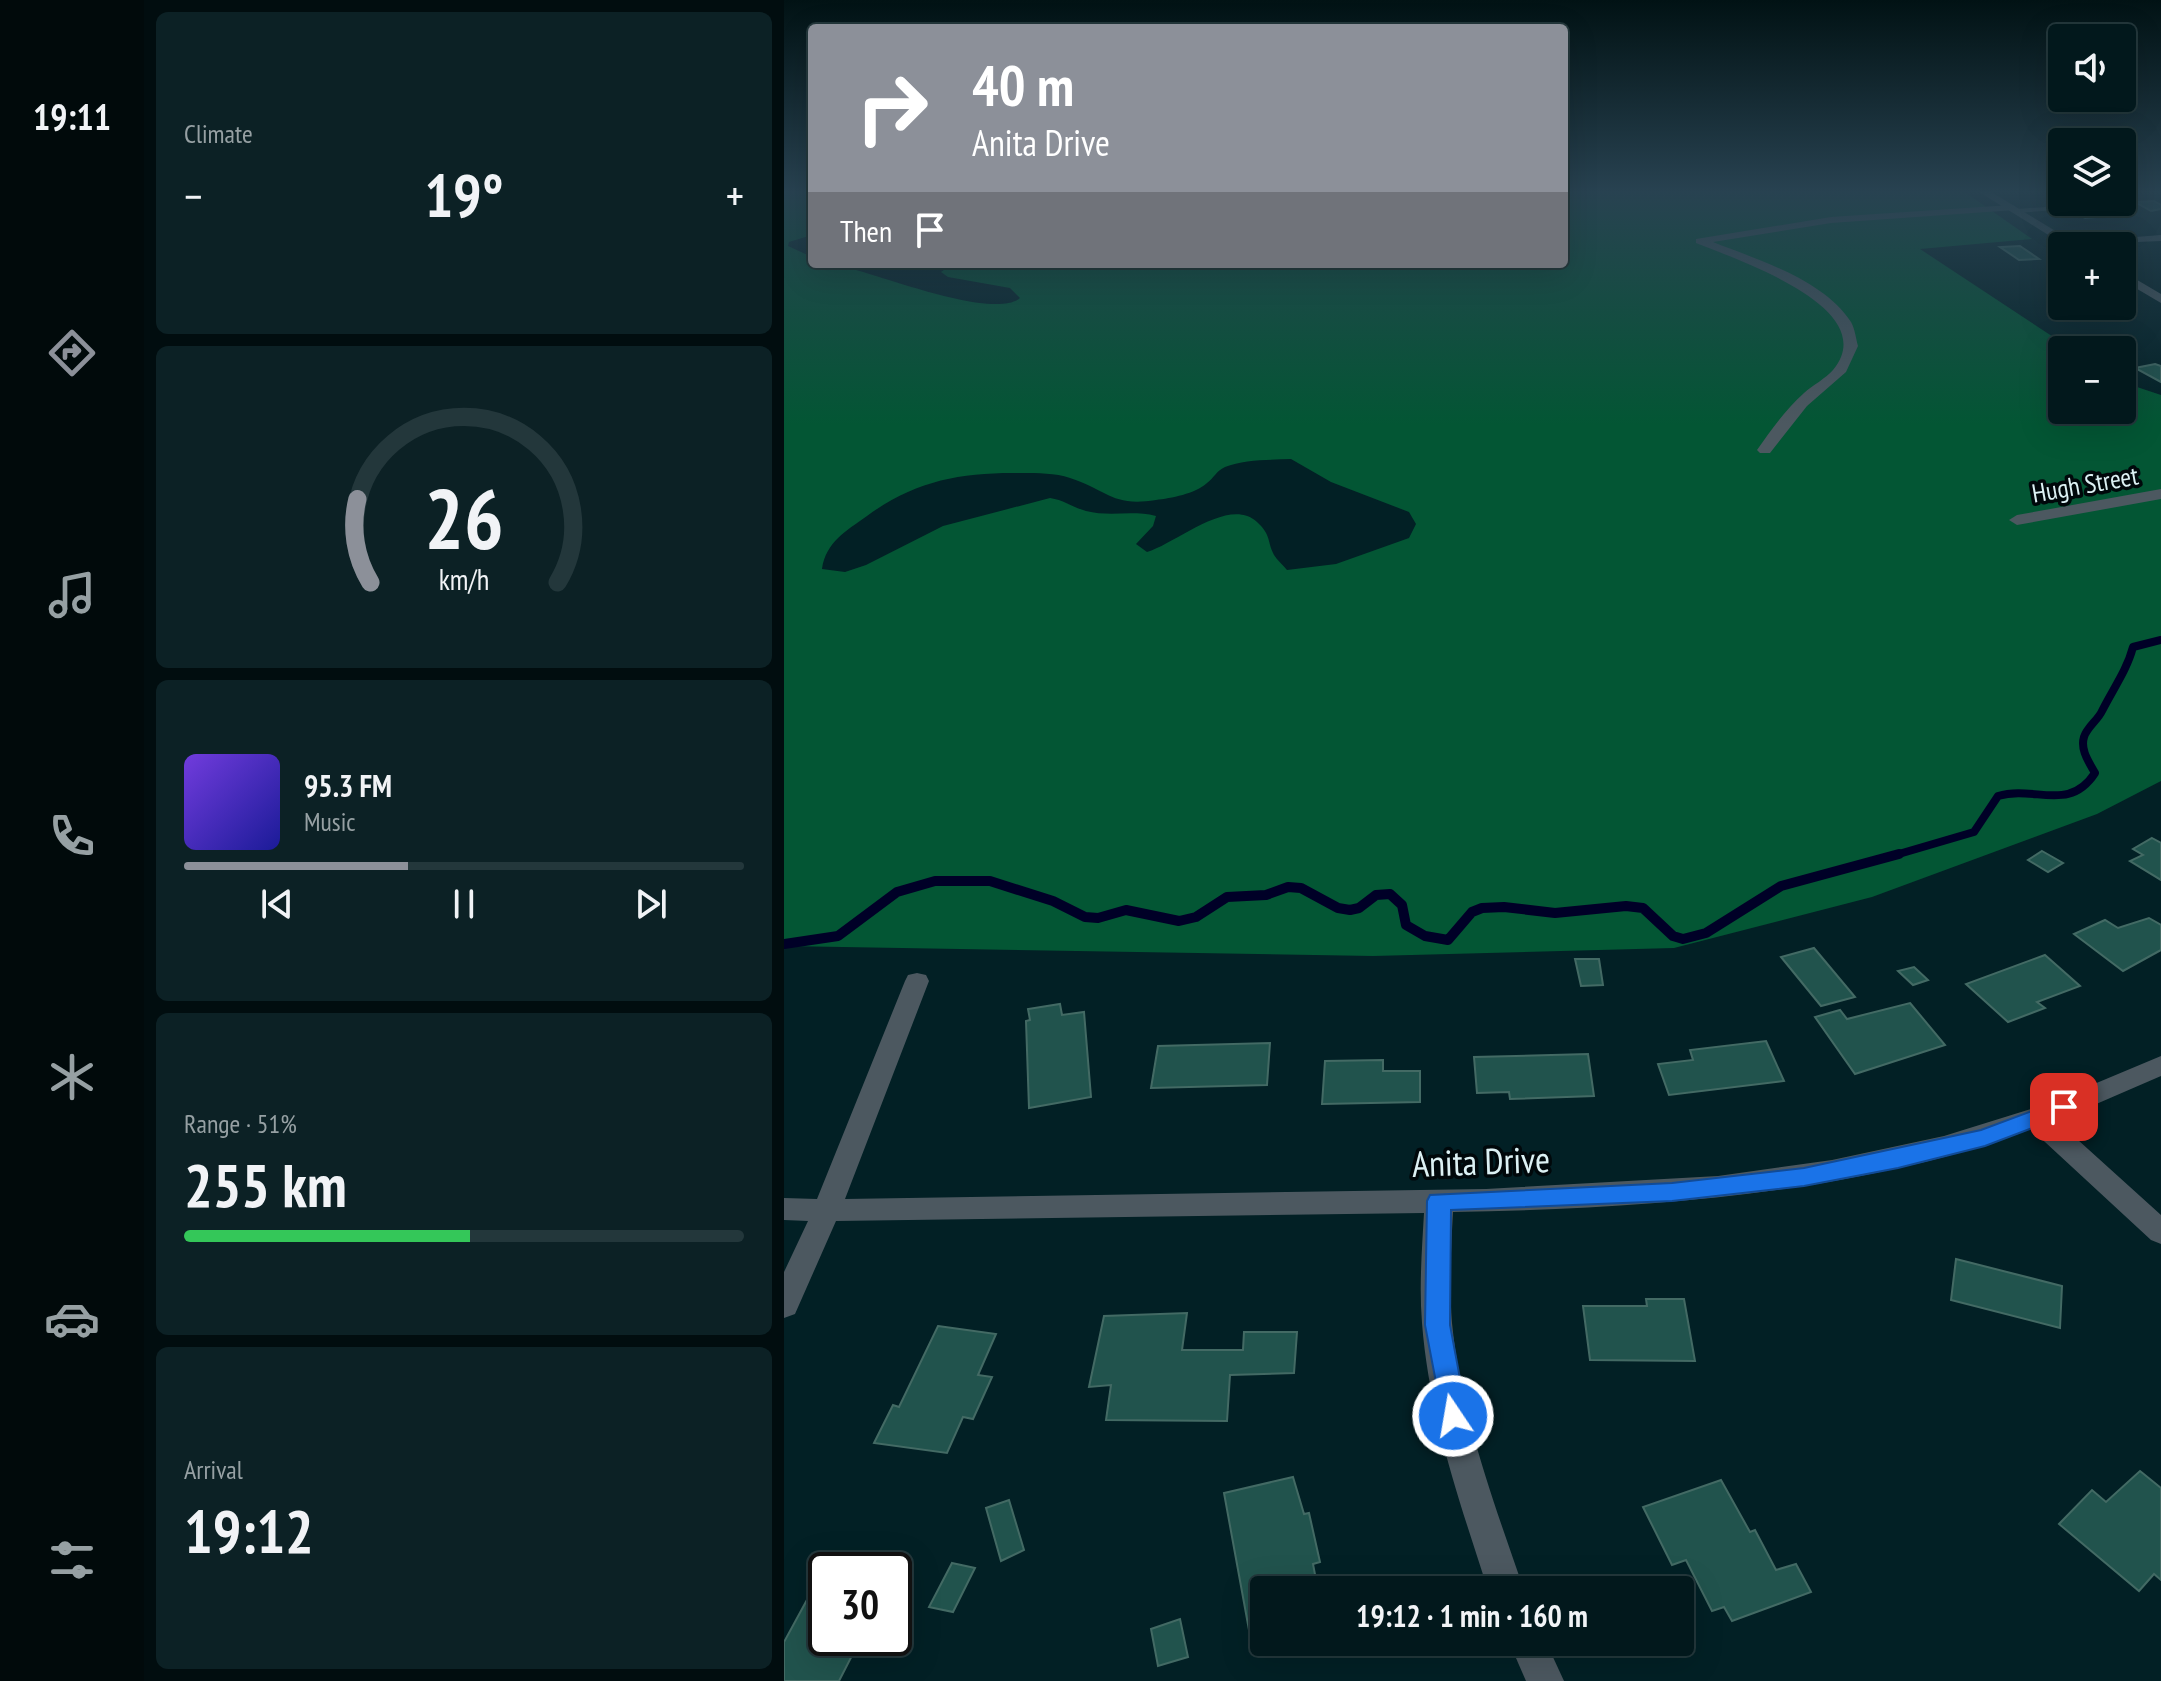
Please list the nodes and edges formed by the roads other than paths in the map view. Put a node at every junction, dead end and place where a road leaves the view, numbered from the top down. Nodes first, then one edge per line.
1 (1763, 268) edge
2 (2136, 284) edge
3 (2161, 299) edge
4 (1765, 450) dead end
5 (2161, 494) edge
6 (2017, 520) dead end
7 (917, 981) dead end
8 (2161, 1065) edge
9 (2037, 1119) junction
10 (1439, 1201) junction
11 (784, 1209) edge
12 (827, 1210) junction
13 (2161, 1232) edge
14 (784, 1305) edge
15 (1502, 1576) edge
16 (1533, 1656) edge
17 (1545, 1681) edge

1 - 4 street
2 - 3 street
5 - 6 street, Hugh Street
7 - 12 street
8 - 9 street, Anita Drive
9 - 10 street, Anita Drive
9 - 13 street
10 - 12 street, Anita Drive
10 - 15 street
11 - 12 street, Anita Drive
12 - 14 street
16 - 17 street

